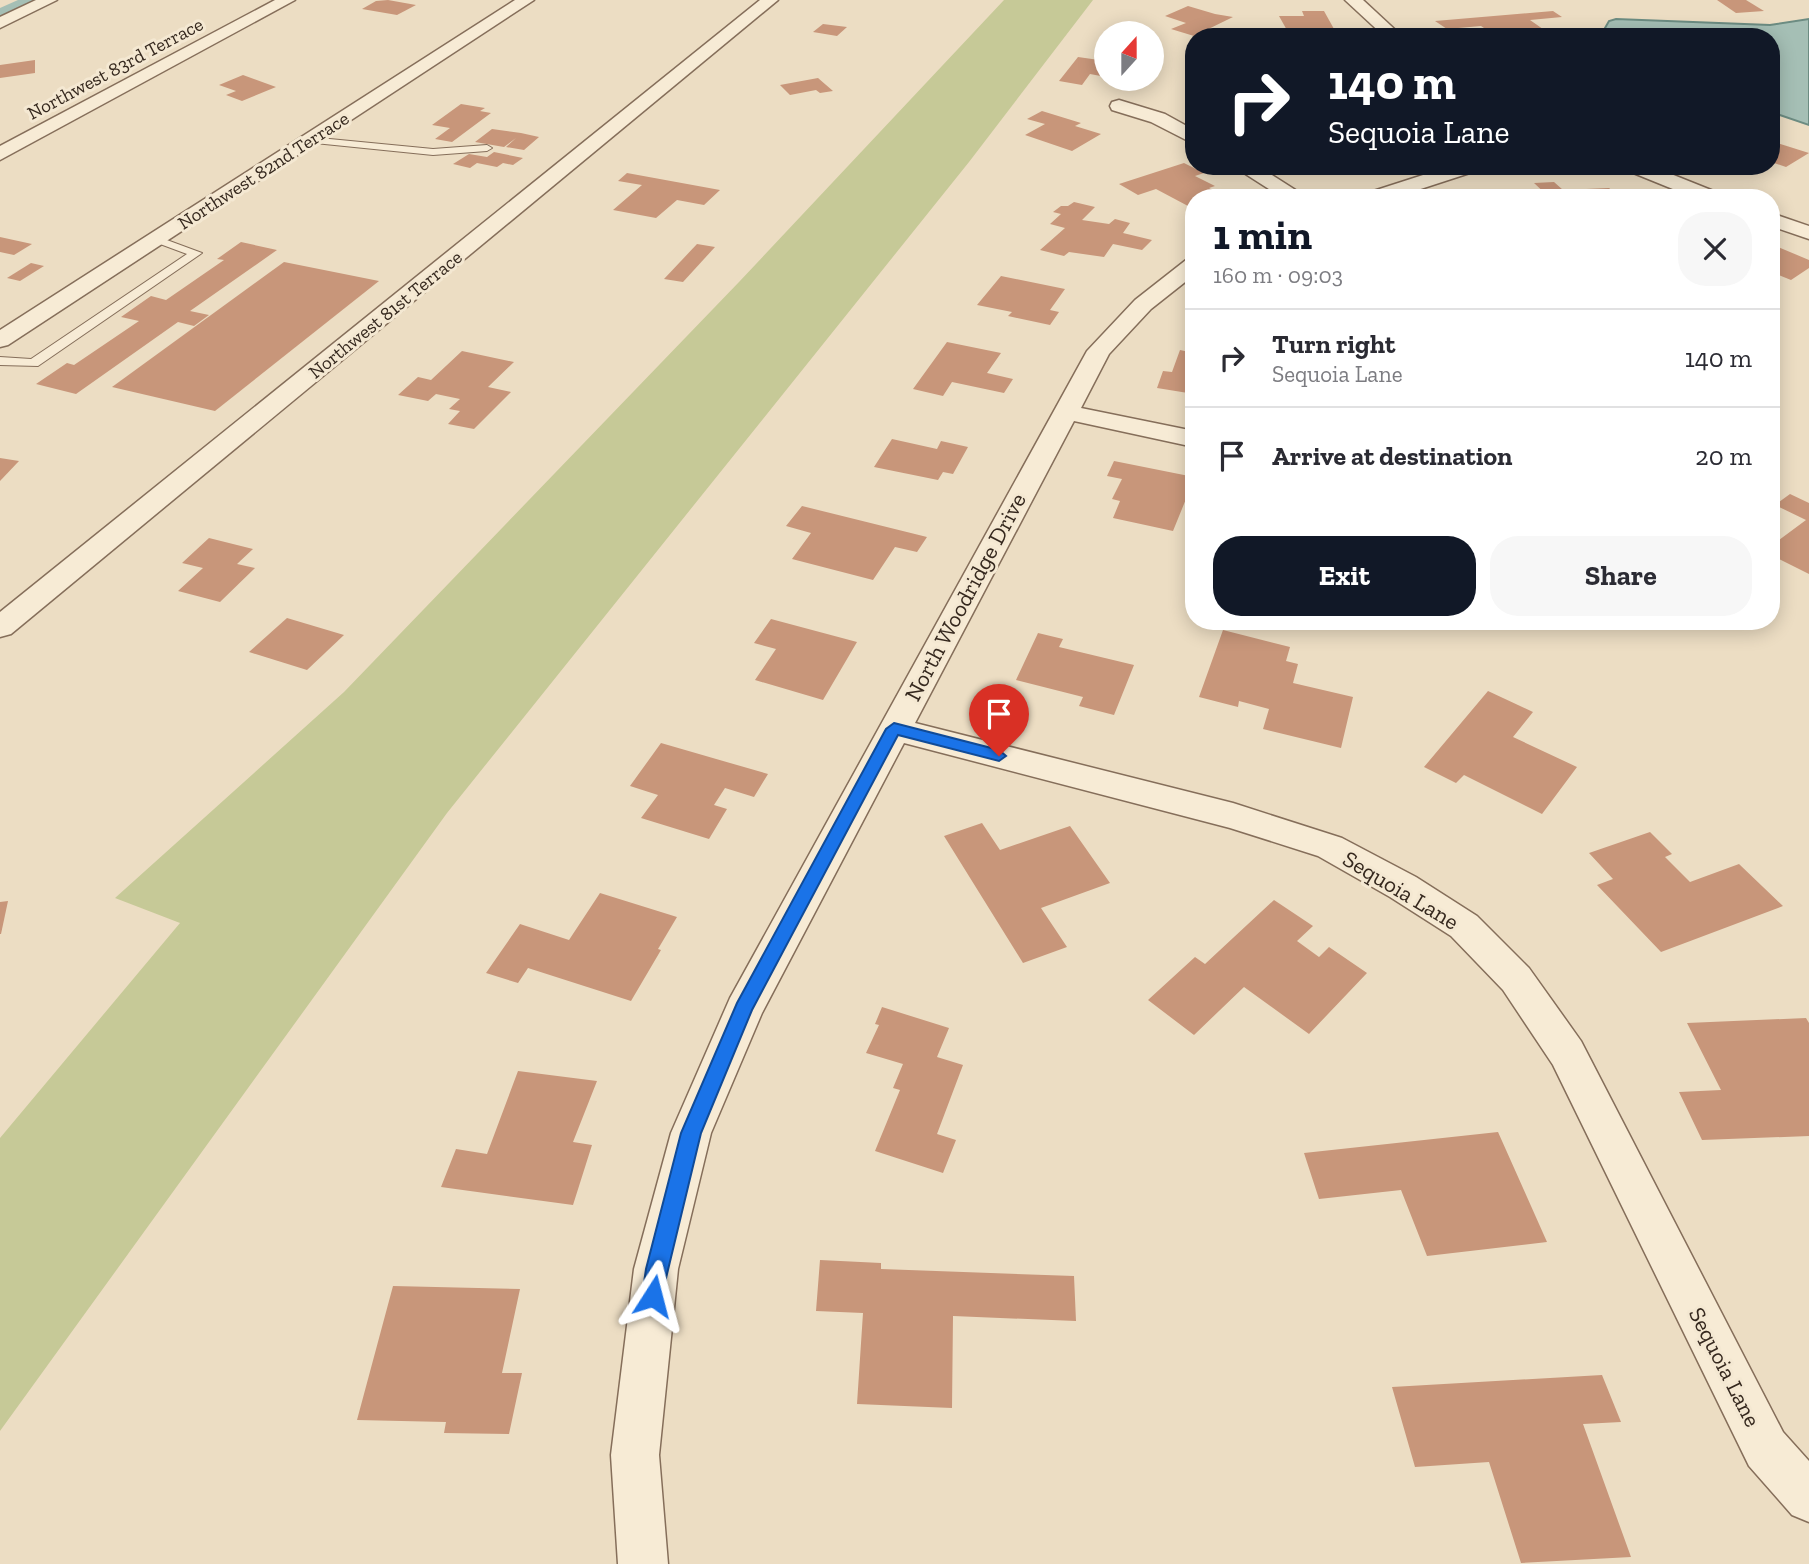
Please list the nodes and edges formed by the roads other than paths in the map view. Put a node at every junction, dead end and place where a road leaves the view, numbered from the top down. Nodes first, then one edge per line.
1 (49, 0) edge
2 (287, 0) edge
3 (526, 0) edge
4 (770, 0) edge
5 (1353, 0) edge
6 (0, 23) edge
7 (1385, 28) edge
8 (1119, 106) dead end
9 (1185, 133) edge
10 (309, 140) junction
11 (487, 148) dead end
12 (0, 154) edge
13 (1258, 175) edge
14 (1444, 175) edge
15 (1656, 175) edge
16 (1282, 189) edge
17 (1399, 189) edge
18 (1691, 189) edge
19 (1780, 222) edge
20 (1809, 233) edge
21 (156, 239) junction
22 (1185, 271) edge
23 (0, 340) edge
24 (0, 361) edge
25 (1065, 412) junction
26 (1185, 437) edge
27 (0, 627) edge
28 (894, 729) junction
29 (1809, 1497) edge
30 (643, 1564) edge

1 - 6 street
2 - 12 street, Northwest 83rd Terrace
3 - 10 street, Northwest 82nd Terrace
4 - 27 street, Northwest 81st Terrace
5 - 7 street
8 - 9 street
10 - 11 lane
10 - 21 street, Northwest 82nd Terrace
13 - 16 street
14 - 17 street
15 - 18 street
19 - 20 street
21 - 23 street, Northwest 82nd Terrace
21 - 24 lane
22 - 25 street, North Woodridge Drive
25 - 26 street
25 - 28 street, North Woodridge Drive
28 - 29 street, Sequoia Lane
28 - 30 street, North Woodridge Drive

